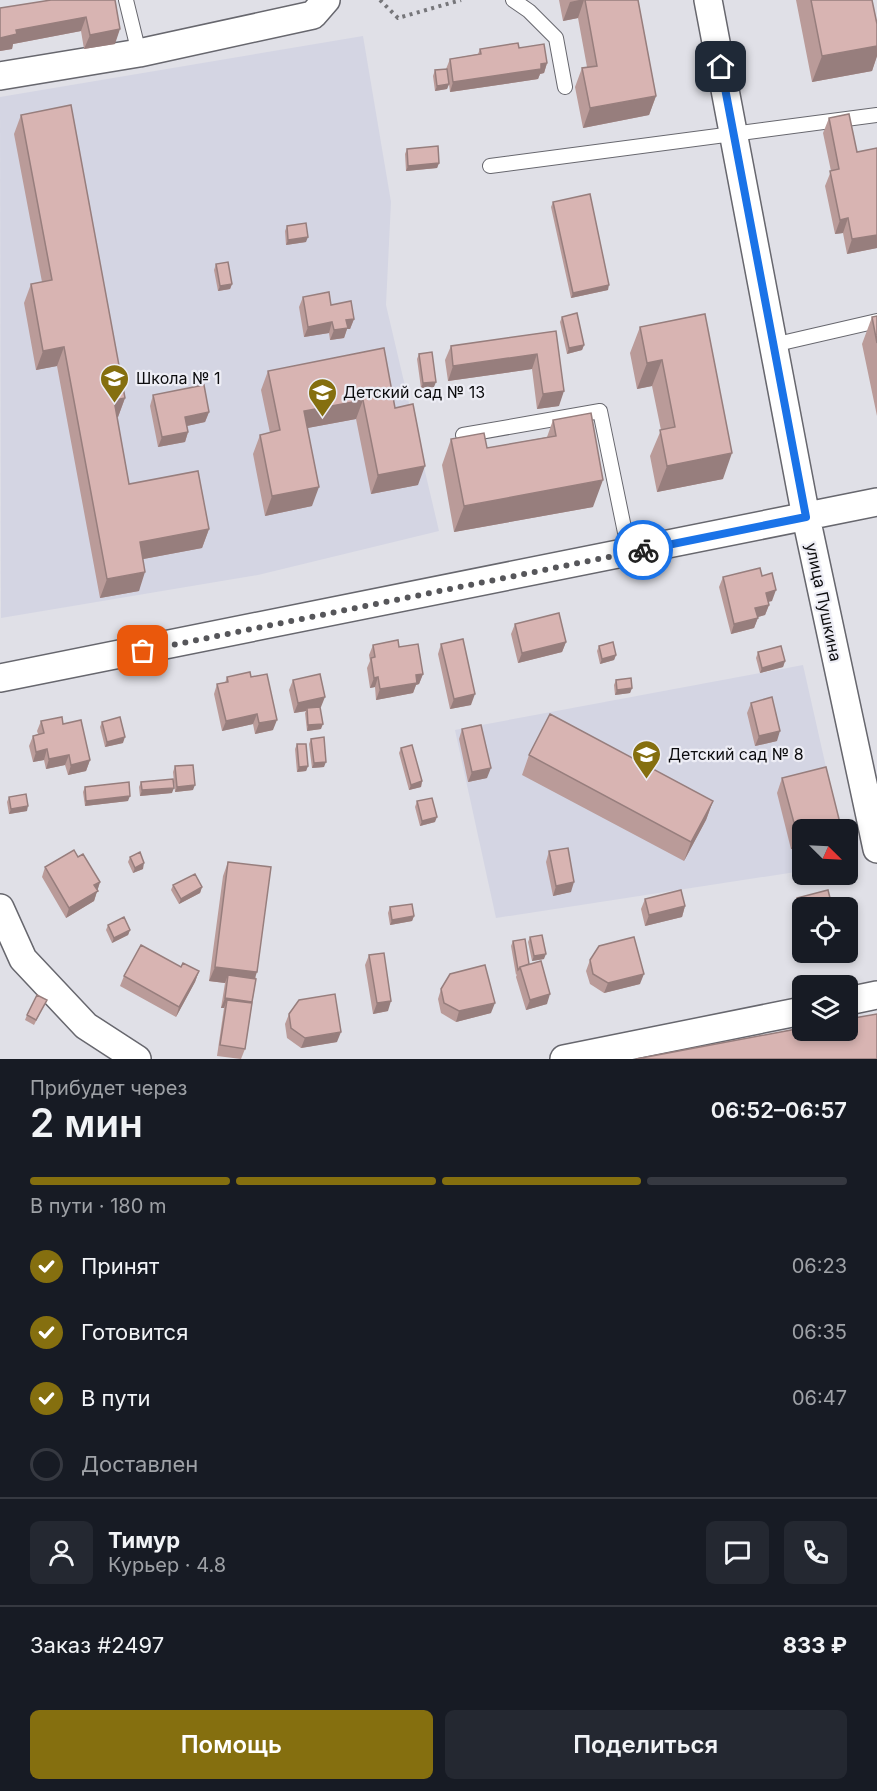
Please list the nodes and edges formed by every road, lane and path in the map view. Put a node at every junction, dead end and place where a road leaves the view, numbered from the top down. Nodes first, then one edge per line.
1 (126, 0) edge
2 (326, 0) edge
3 (380, 0) edge
4 (461, 0) edge
5 (513, 0) edge
6 (708, 0) edge
7 (138, 53) junction
8 (0, 75) edge
9 (565, 87) dead end
10 (877, 115) edge
11 (734, 134) junction
12 (490, 166) dead end
13 (877, 321) edge
14 (773, 345) junction
15 (463, 435) edge
16 (877, 502) edge
17 (806, 517) junction
18 (629, 552) junction
19 (0, 678) edge
20 (877, 849) edge
21 (0, 908) edge
22 (877, 995) edge
23 (858, 999) edge
24 (792, 1013) edge
25 (137, 1059) edge
26 (568, 1059) edge

1 - 7 lane
2 - 7 street
3 - 4 path
5 - 9 lane
6 - 11 street, улица Пушкина
7 - 8 street
10 - 11 lane
11 - 12 lane
11 - 14 street, улица Пушкина
13 - 14 lane
14 - 17 street, улица Пушкина
15 - 18 lane
16 - 17 street
17 - 18 street
17 - 20 street, улица Пушкина
18 - 19 street
21 - 25 street
22 - 23 street
24 - 26 street

